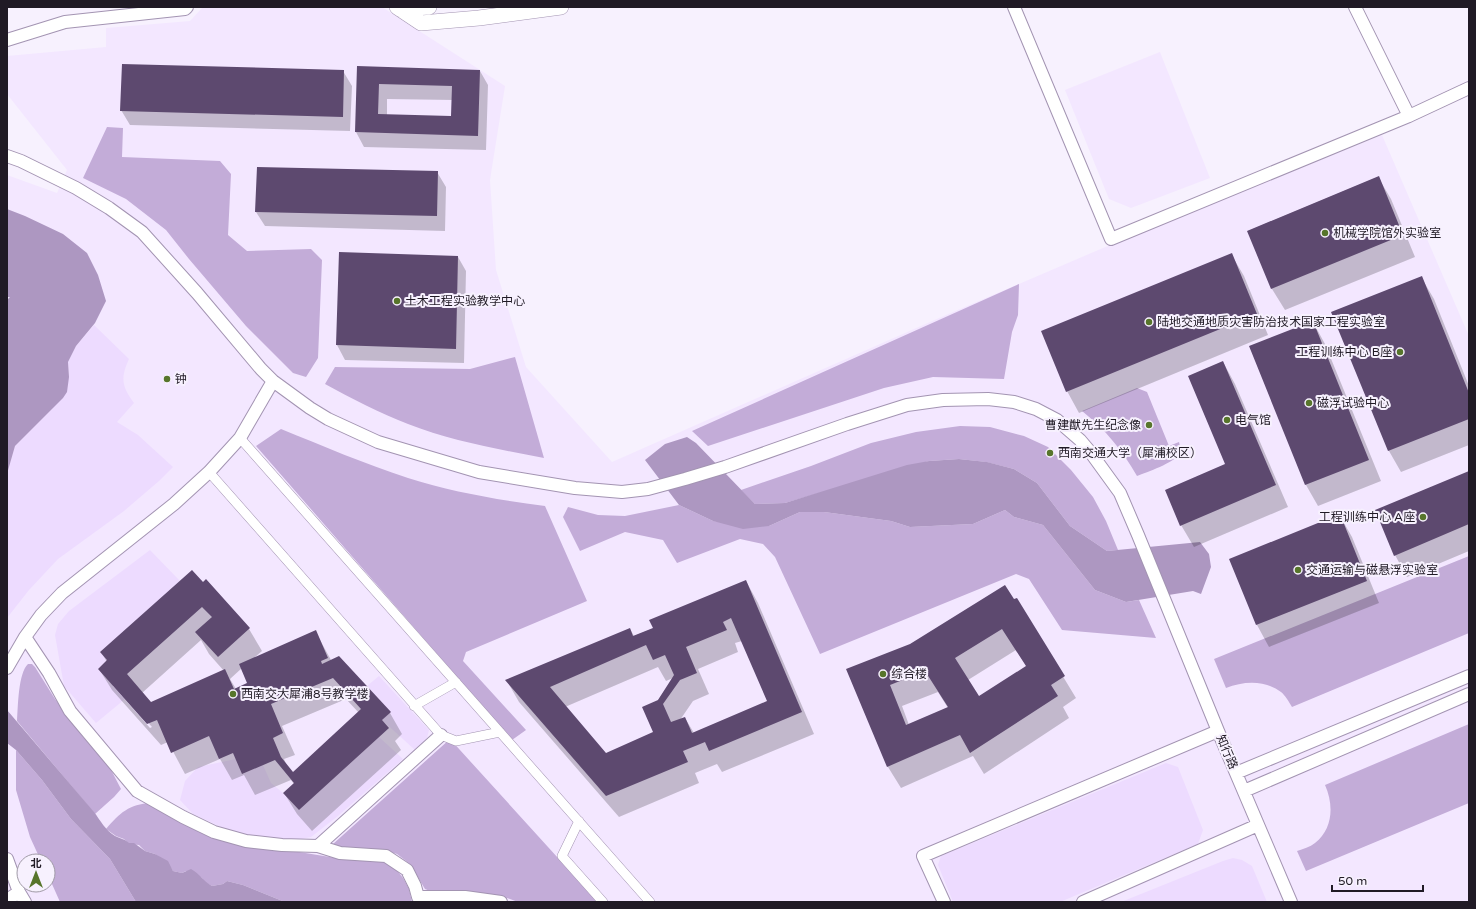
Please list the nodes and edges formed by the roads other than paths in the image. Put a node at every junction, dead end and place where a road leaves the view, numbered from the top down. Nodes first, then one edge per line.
1 (187, 7) edge
2 (429, 7) edge
3 (561, 7) edge
4 (1014, 7) edge
5 (1355, 7) edge
6 (398, 8) edge
7 (7, 40) edge
8 (1469, 88) edge
9 (1409, 116) junction
10 (7, 156) edge
11 (273, 382) junction
12 (240, 438) junction
13 (209, 472) junction
14 (24, 637) junction
15 (7, 668) edge
16 (1469, 676) edge
17 (456, 682) junction
18 (1469, 694) edge
19 (414, 706) junction
20 (1218, 731) junction
21 (500, 732) junction
22 (441, 735) junction
23 (1236, 773) junction
24 (1244, 791) junction
25 (579, 822) junction
26 (1258, 825) junction
27 (318, 846) junction
28 (7, 859) edge
29 (22, 897) edge
30 (7, 900) edge
31 (501, 902) edge
32 (603, 902) edge
33 (650, 902) edge
34 (944, 902) edge
35 (1083, 902) edge
36 (1291, 902) edge

1 - 7 street
2 - 6 street
3 - 6 street
4 - 9 street
5 - 9 street
8 - 9 street
10 - 11 street, 知行路
11 - 12 street
11 - 20 street, 知行路
12 - 13 street
12 - 17 street
13 - 14 street
13 - 19 street
14 - 15 street
14 - 27 street
16 - 23 street
17 - 19 street
17 - 21 street
18 - 24 street
19 - 22 street
20 - 23 street, 知行路
20 - 34 street
21 - 22 street
21 - 25 street
22 - 27 street
23 - 24 street, 知行路
24 - 26 street, 知行路
25 - 32 street
25 - 33 street
26 - 35 street
26 - 36 street, 知行路
27 - 31 street
28 - 29 street
29 - 30 street

